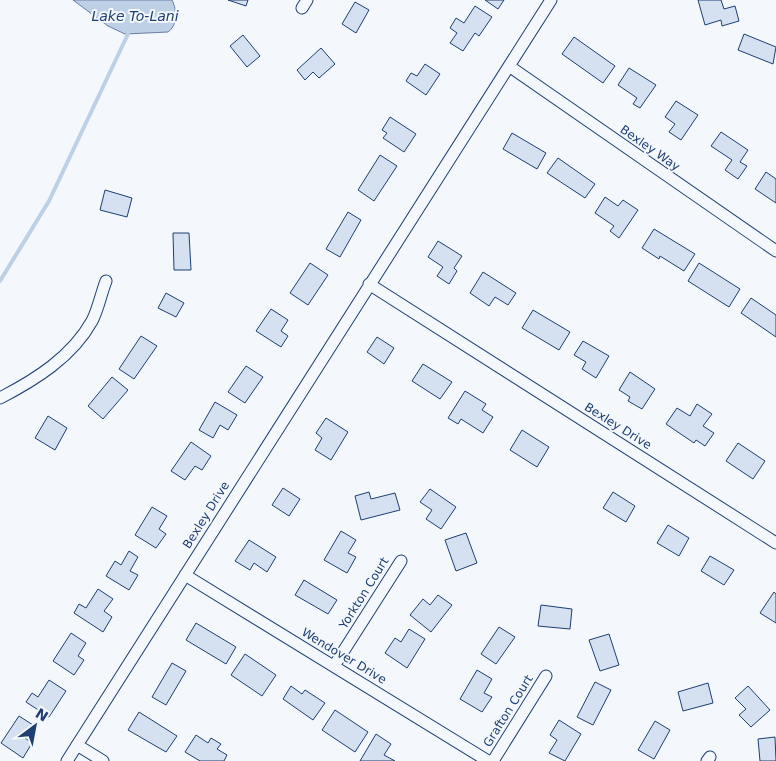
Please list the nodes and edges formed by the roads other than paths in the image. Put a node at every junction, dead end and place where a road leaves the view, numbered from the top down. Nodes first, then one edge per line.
1 (551, 0) edge
2 (509, 66) junction
3 (776, 251) edge
4 (106, 281) dead end
5 (369, 284) junction
6 (0, 398) edge
7 (776, 543) edge
8 (401, 561) dead end
9 (185, 574) junction
10 (334, 666) junction
11 (546, 676) dead end
12 (77, 745) junction
13 (67, 761) edge
14 (103, 761) edge
15 (488, 761) edge
16 (493, 761) edge

1 - 2 street, Bexley Drive
2 - 3 street, Bexley Way
2 - 5 street, Bexley Drive
4 - 6 street
5 - 7 street, Bexley Drive
5 - 9 street, Bexley Drive
8 - 10 street, Yorkton Court
9 - 10 street, Wendover Drive
9 - 12 street, Bexley Drive
10 - 15 street, Wendover Drive
11 - 16 street, Grafton Court
12 - 13 street, Bexley Drive
12 - 14 street

